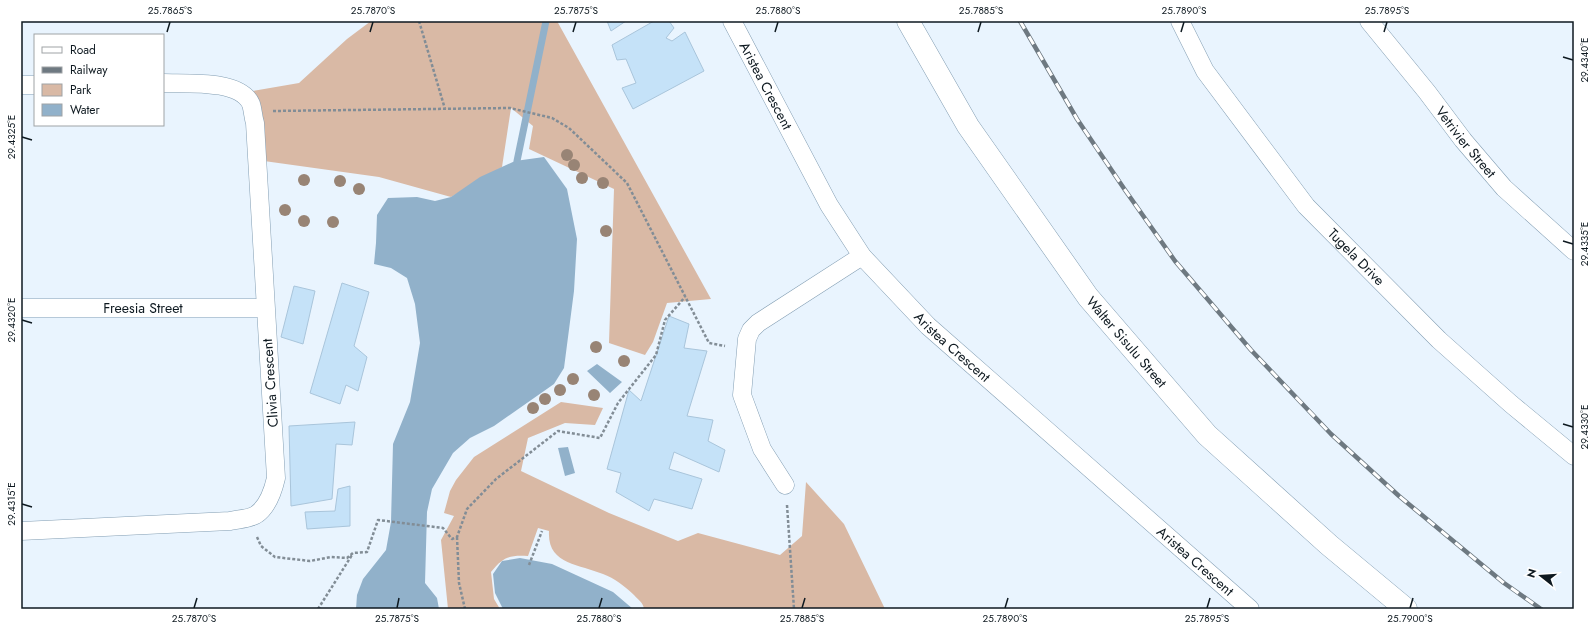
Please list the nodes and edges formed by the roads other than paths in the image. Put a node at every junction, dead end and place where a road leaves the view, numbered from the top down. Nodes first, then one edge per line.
1 (732, 21) edge
2 (908, 21) edge
3 (1180, 21) edge
4 (1369, 21) edge
5 (164, 83) edge
6 (21, 85) edge
7 (34, 85) edge
8 (1574, 251) edge
9 (862, 256) junction
10 (21, 308) edge
11 (265, 308) junction
12 (1574, 456) edge
13 (785, 485) road end
14 (21, 531) edge
15 (1250, 609) edge
16 (1406, 609) edge

1 - 9 street, Aristea Crescent
2 - 16 main road, Walter Sisulu Street
3 - 12 street, Tugela Drive
4 - 8 street, Vetrivier Street
5 - 11 street, Clivia Crescent
6 - 7 street
9 - 13 street
9 - 15 street, Aristea Crescent
10 - 11 street, Freesia Street
11 - 14 street, Clivia Crescent

